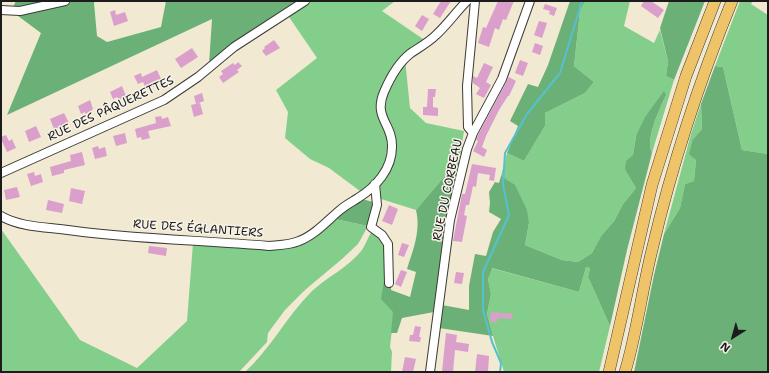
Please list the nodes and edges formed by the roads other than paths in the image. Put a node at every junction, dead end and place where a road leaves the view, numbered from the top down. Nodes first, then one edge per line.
1 (65, 1) edge
2 (304, 1) edge
3 (467, 1) edge
4 (475, 1) edge
5 (530, 1) edge
6 (715, 1) edge
7 (732, 1) edge
8 (1, 10) edge
9 (473, 133) junction
10 (1, 173) edge
11 (375, 184) junction
12 (1, 216) edge
13 (389, 283) dead end
14 (430, 372) edge
15 (609, 372) edge
16 (625, 372) edge

1 - 8 street
2 - 10 street, RUE DES PÂQUERETTES
3 - 11 street, RUE DES ÉGLANTIERS
4 - 9 street
5 - 9 street, RUE DU CORBEAU
6 - 15 highway
7 - 16 highway
9 - 14 street, RUE DU CORBEAU
11 - 12 street, RUE DES ÉGLANTIERS
11 - 13 street

